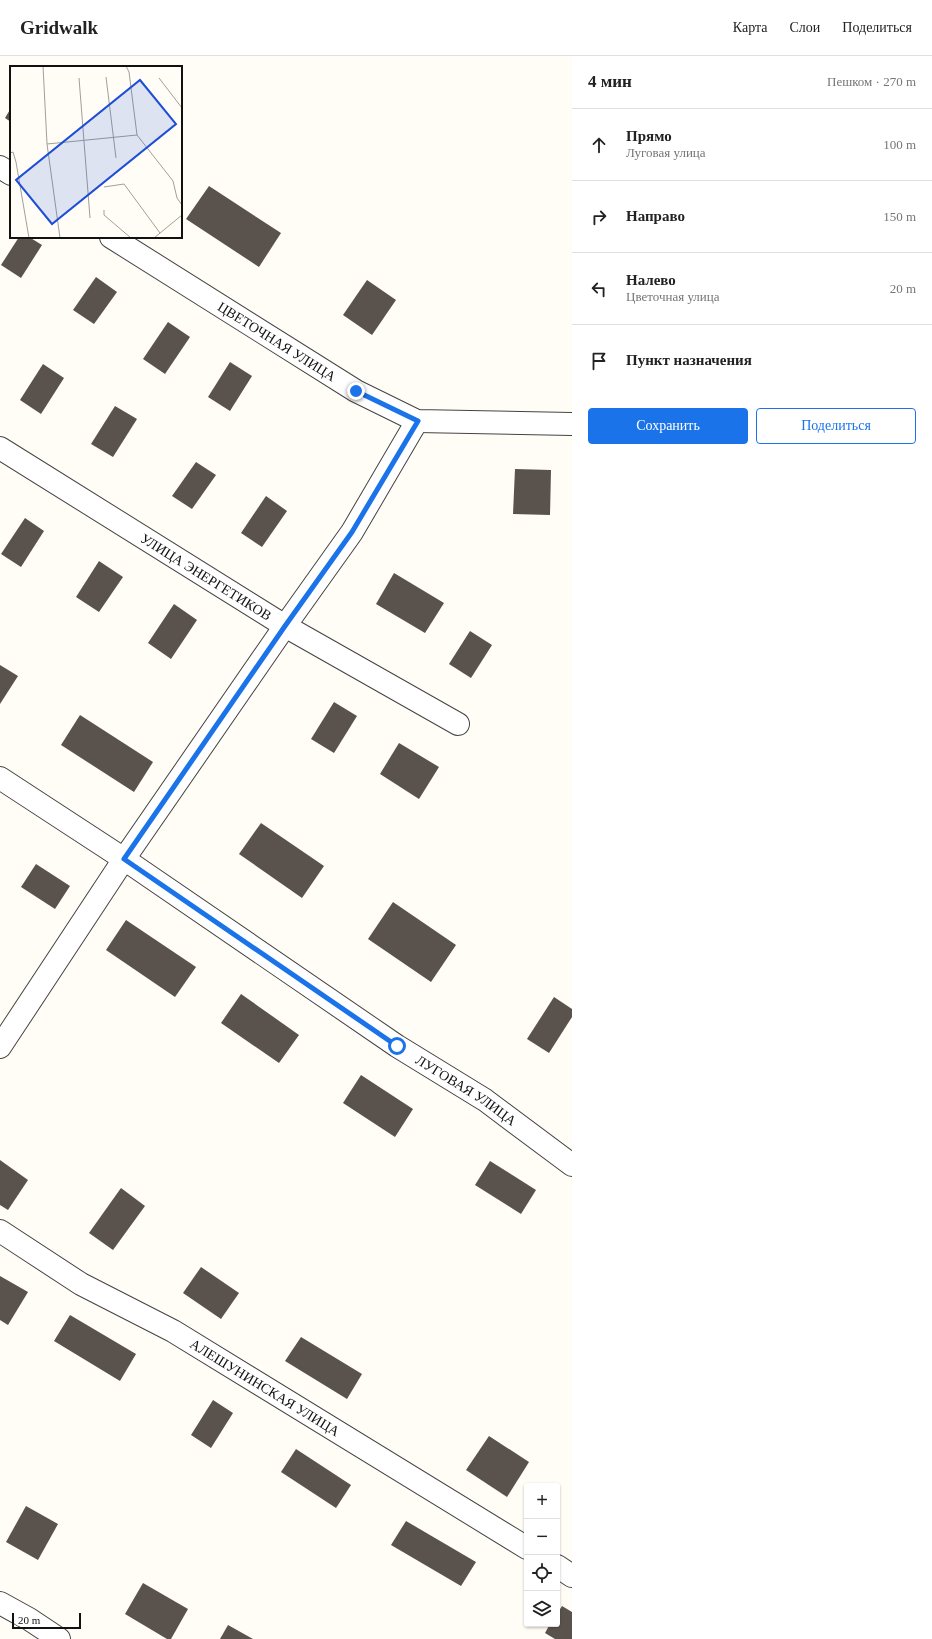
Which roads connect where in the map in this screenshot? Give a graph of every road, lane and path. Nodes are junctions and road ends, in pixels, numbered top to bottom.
1 (0, 167) edge
2 (10, 173) edge
3 (113, 238) edge
4 (418, 421) junction
5 (572, 424) edge
6 (0, 448) edge
7 (285, 626) junction
8 (458, 724) dead end
9 (0, 778) edge
10 (124, 859) junction
11 (0, 1047) edge
12 (572, 1165) edge
13 (0, 1231) edge
14 (524, 1546) edge
15 (560, 1568) edge
16 (572, 1576) edge
17 (0, 1603) edge
18 (59, 1639) edge

1 - 2 street
3 - 4 street, ЦВЕТОЧНАЯ УЛИЦА
4 - 5 street, ЦВЕТОЧНАЯ УЛИЦА
4 - 7 street
6 - 7 street, УЛИЦА ЭНЕРГЕТИКОВ
7 - 8 street, УЛИЦА ЭНЕРГЕТИКОВ
7 - 10 street
9 - 10 street, ЛУГОВАЯ УЛИЦА
10 - 11 street
10 - 12 street, ЛУГОВАЯ УЛИЦА
13 - 14 street, АЛЕШУНИНСКАЯ УЛИЦА
15 - 16 street
17 - 18 street

